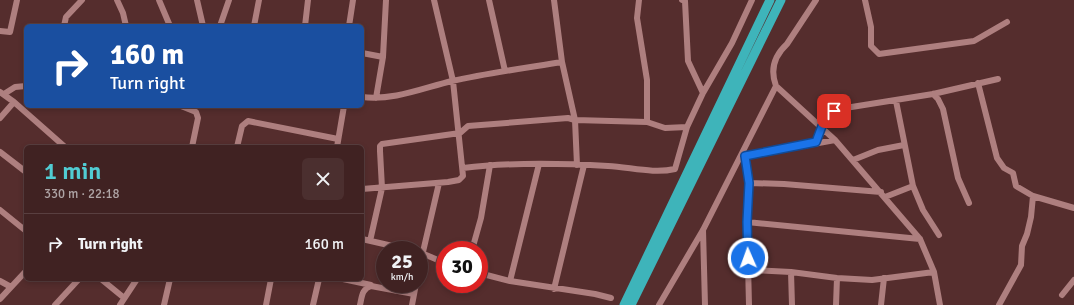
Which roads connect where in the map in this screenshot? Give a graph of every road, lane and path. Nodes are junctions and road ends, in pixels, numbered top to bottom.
1 (16, 0) edge
2 (82, 0) edge
3 (117, 0) edge
4 (159, 0) edge
5 (197, 0) edge
6 (229, 0) edge
7 (259, 0) edge
8 (308, 0) edge
9 (353, 0) edge
10 (386, 0) edge
11 (434, 0) edge
12 (489, 0) edge
13 (554, 0) edge
14 (639, 0) edge
15 (682, 0) edge
16 (752, 0) edge
17 (769, 0) edge
18 (781, 0) edge
19 (816, 0) edge
20 (866, 0) edge
21 (1007, 22) dead end
22 (64, 24) edge
23 (126, 24) edge
24 (169, 24) edge
25 (203, 24) edge
26 (221, 24) edge
27 (254, 24) edge
28 (305, 24) edge
29 (349, 24) edge
30 (0, 31) edge
31 (364, 53) edge
32 (383, 57) junction
33 (562, 62) junction
34 (506, 71) junction
35 (998, 79) dead end
36 (453, 81) junction
37 (978, 83) junction
38 (24, 86) edge
39 (776, 86) junction
40 (2, 93) edge
41 (702, 93) junction
42 (933, 94) junction
43 (364, 97) edge
44 (376, 98) junction
45 (896, 101) junction
46 (14, 102) junction
47 (186, 108) edge
48 (344, 108) edge
49 (0, 118) edge
50 (575, 120) junction
51 (647, 122) junction
52 (822, 126) junction
53 (687, 127) junction
54 (460, 133) junction
55 (338, 139) junction
56 (835, 140) junction
57 (816, 142) junction
58 (63, 145) edge
59 (192, 145) edge
60 (237, 145) edge
61 (337, 145) edge
62 (904, 145) junction
63 (0, 152) edge
64 (743, 156) junction
65 (853, 160) junction
66 (539, 164) junction
67 (490, 165) junction
68 (577, 165) junction
69 (584, 166) junction
70 (464, 168) junction
71 (24, 170) edge
72 (440, 183) junction
73 (749, 183) junction
74 (913, 186) junction
75 (382, 188) junction
76 (364, 189) edge
77 (883, 195) junction
78 (1033, 196) junction
79 (969, 204) dead end
80 (1074, 208) edge
81 (0, 210) edge
82 (747, 222) junction
83 (24, 230) edge
84 (703, 230) junction
85 (939, 235) dead end
86 (920, 239) junction
87 (364, 240) edge
88 (370, 241) junction
89 (423, 241) edge
90 (475, 241) edge
91 (376, 242) edge
92 (749, 270) junction
93 (791, 272) junction
94 (934, 272) junction
95 (24, 273) edge
96 (488, 275) edge
97 (837, 278) junction
98 (884, 278) junction
99 (1074, 280) edge
100 (0, 281) edge
101 (77, 281) edge
102 (103, 281) edge
103 (136, 281) edge
104 (170, 281) edge
105 (271, 281) edge
106 (319, 281) edge
107 (351, 281) edge
108 (510, 281) junction
109 (371, 286) junction
110 (11, 287) junction
111 (554, 289) junction
112 (414, 294) joint
113 (1062, 295) dead end
114 (124, 298) junction
115 (611, 298) dead end
116 (0, 299) edge
117 (940, 304) edge
118 (57, 305) edge
119 (120, 305) edge
120 (164, 305) edge
121 (266, 305) edge
122 (313, 305) edge
123 (360, 305) edge
124 (412, 305) edge
125 (624, 305) edge
126 (632, 305) edge
127 (659, 305) edge
128 (705, 305) edge
129 (749, 305) edge
130 (792, 305) edge
131 (836, 305) edge
132 (881, 305) edge
133 (946, 305) edge
134 (999, 305) edge

1 - 30 street
2 - 22 street
3 - 23 street
4 - 24 street
5 - 25 street
6 - 26 street
7 - 27 street
8 - 28 street
9 - 29 street
10 - 32 street
11 - 36 street
12 - 34 street
13 - 33 street
14 - 51 street
15 - 41 street
16 - 41 street
17 - 125 highway
18 - 126 highway
19 - 39 street
20 - 21 street
31 - 32 street
32 - 44 street
33 - 34 street
33 - 50 street
34 - 36 street
35 - 37 street
36 - 44 street
36 - 54 street
37 - 42 street
37 - 78 street
38 - 40 street
39 - 52 street
39 - 64 street
40 - 46 street
41 - 53 street
42 - 45 street
42 - 79 street
43 - 44 street
45 - 52 street
45 - 62 street
46 - 49 street
46 - 58 street
47 - 59 street
48 - 55 street
50 - 51 street
50 - 54 street
50 - 68 street
51 - 53 street
52 - 56 street
52 - 57 street
53 - 69 street
54 - 70 street
54 - 75 street
55 - 60 street
55 - 61 street
56 - 57 street
56 - 65 street
57 - 64 street
62 - 65 street
62 - 74 street
63 - 71 street
64 - 73 street
64 - 84 street
65 - 77 street
66 - 67 street
66 - 68 street
66 - 108 street
67 - 70 street
67 - 90 street
68 - 69 street
69 - 111 street
70 - 72 street
72 - 75 street
72 - 89 street
73 - 77 street
73 - 82 street
74 - 77 street
74 - 85 street
75 - 76 street
75 - 88 street
77 - 86 street
78 - 80 street
78 - 134 street
81 - 83 street
82 - 86 street
82 - 92 street
84 - 127 street
84 - 128 street
86 - 94 street
87 - 88 street
88 - 91 street
92 - 93 street
92 - 129 street
93 - 97 street
93 - 130 street
94 - 98 street
94 - 117 street
95 - 110 street
96 - 108 street
97 - 98 street
97 - 131 street
98 - 132 street
99 - 113 street
100 - 110 street
101 - 118 street
102 - 114 street
103 - 114 street
104 - 120 street
105 - 121 street
106 - 122 street
107 - 109 street
108 - 111 street
109 - 112 street
109 - 123 street
110 - 116 street
111 - 115 street
112 - 124 street
114 - 119 street
117 - 133 street

